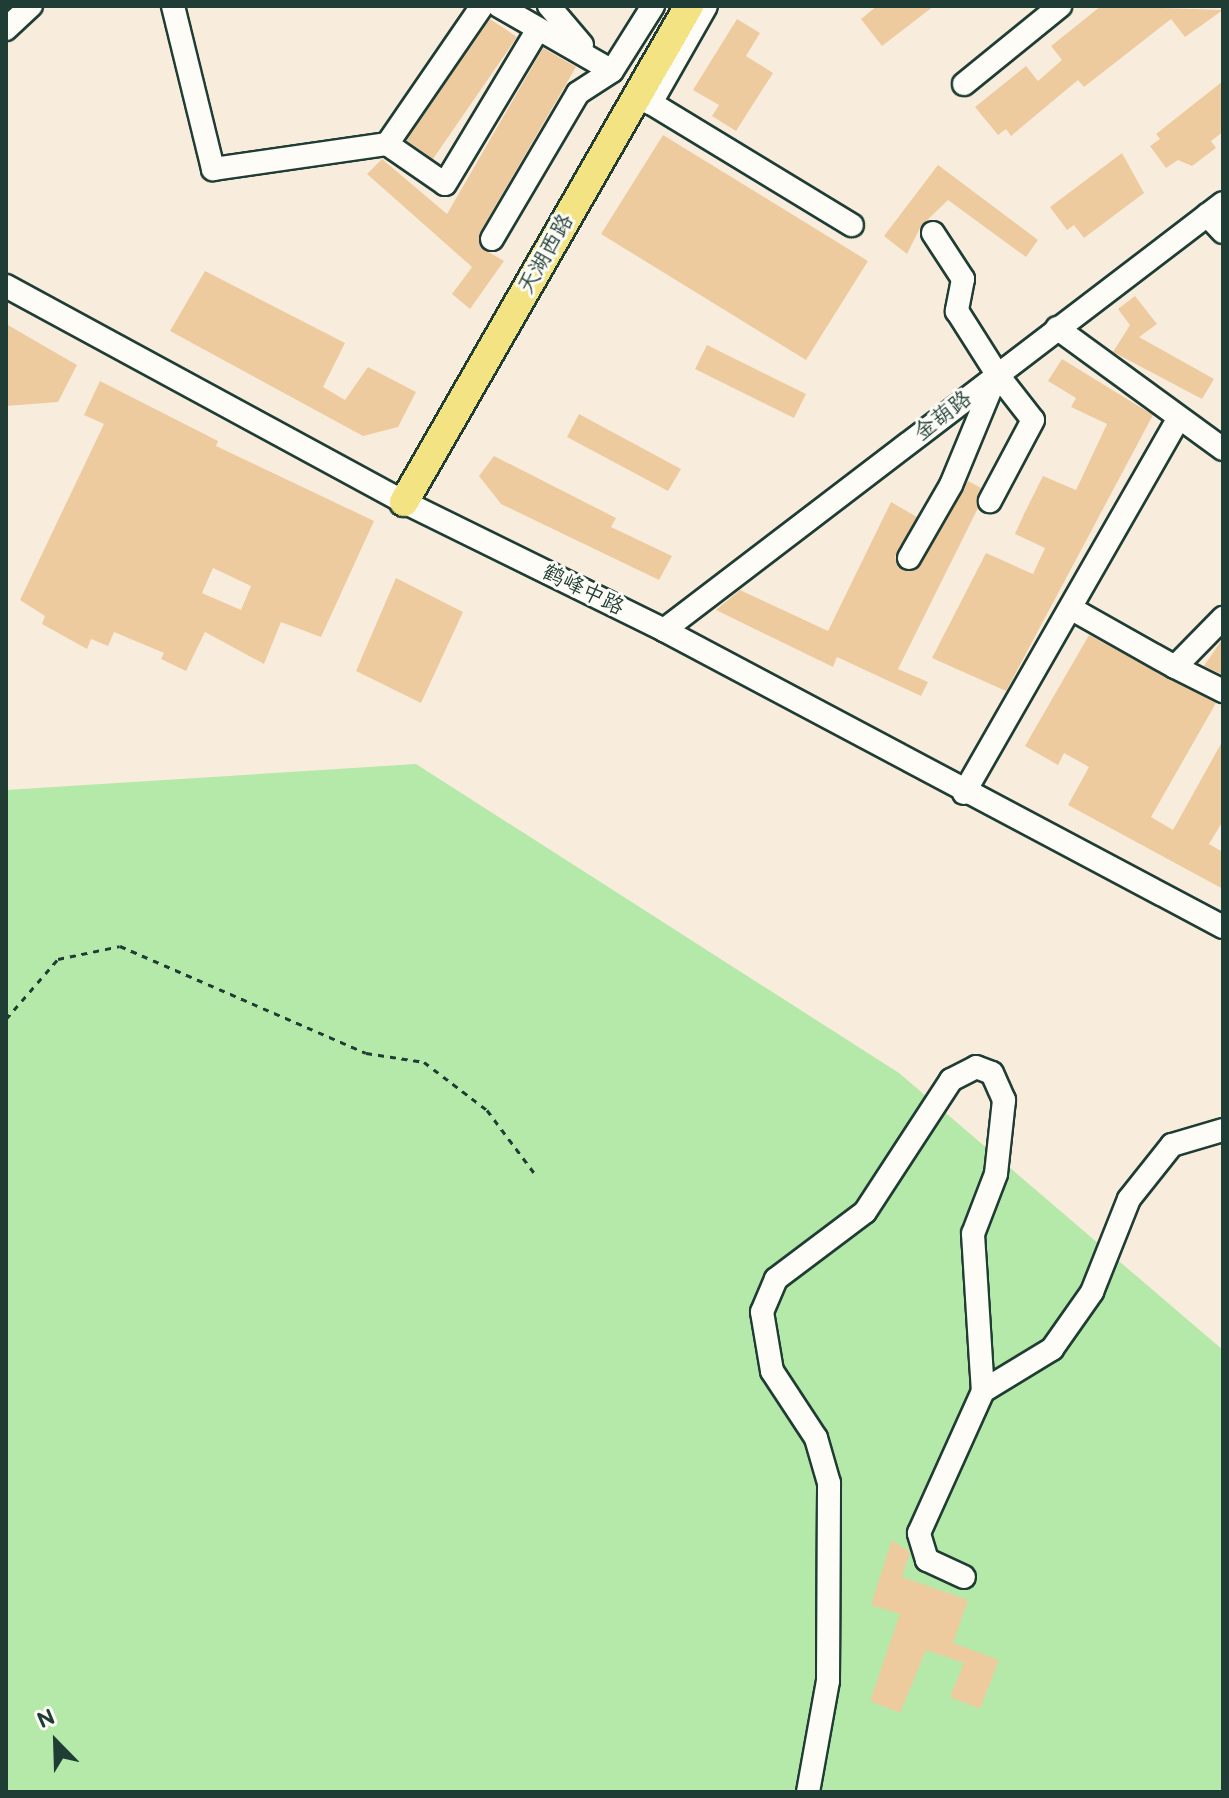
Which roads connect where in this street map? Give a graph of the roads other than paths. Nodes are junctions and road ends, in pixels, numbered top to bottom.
1 (31, 6) edge
2 (173, 6) edge
3 (482, 6) edge
4 (499, 6) edge
5 (549, 6) edge
6 (653, 6) edge
7 (689, 6) edge
8 (706, 6) edge
9 (1060, 6) edge
10 (6, 29) edge
11 (538, 29) junction
12 (605, 68) junction
13 (964, 84) dead end
14 (387, 144) junction
15 (1215, 209) edge
16 (852, 225) dead end
17 (1223, 232) edge
18 (933, 233) dead end
19 (492, 239) dead end
20 (6, 286) edge
21 (1057, 328) junction
22 (997, 374) junction
23 (1178, 420) junction
24 (1223, 449) edge
25 (990, 501) dead end
26 (404, 502) junction
27 (909, 558) dead end
28 (1072, 609) junction
29 (1223, 618) edge
30 (664, 630) junction
31 (1175, 667) junction
32 (1223, 691) edge
33 (964, 793) junction
34 (1223, 927) edge
35 (1223, 1130) edge
36 (983, 1391) junction
37 (964, 1577) dead end
38 (808, 1792) edge

1 - 10 street
2 - 14 street
3 - 14 street
4 - 11 street
5 - 12 street
6 - 12 street
7 - 26 main road, 天湖西路
8 - 16 street
9 - 13 street
11 - 12 street
11 - 14 street
12 - 19 street
15 - 17 street
15 - 21 street, 金葫路
18 - 22 street
20 - 26 street, 鹤峰中路
21 - 22 street, 金葫路
21 - 23 street
22 - 25 street
22 - 27 street
22 - 30 street, 金葫路
23 - 24 street
23 - 28 street
26 - 30 street, 鹤峰中路
28 - 31 street
28 - 33 street
29 - 31 street
30 - 33 street, 鹤峰中路
31 - 32 street
33 - 34 street, 鹤峰中路
35 - 36 street
36 - 37 street
36 - 38 street

